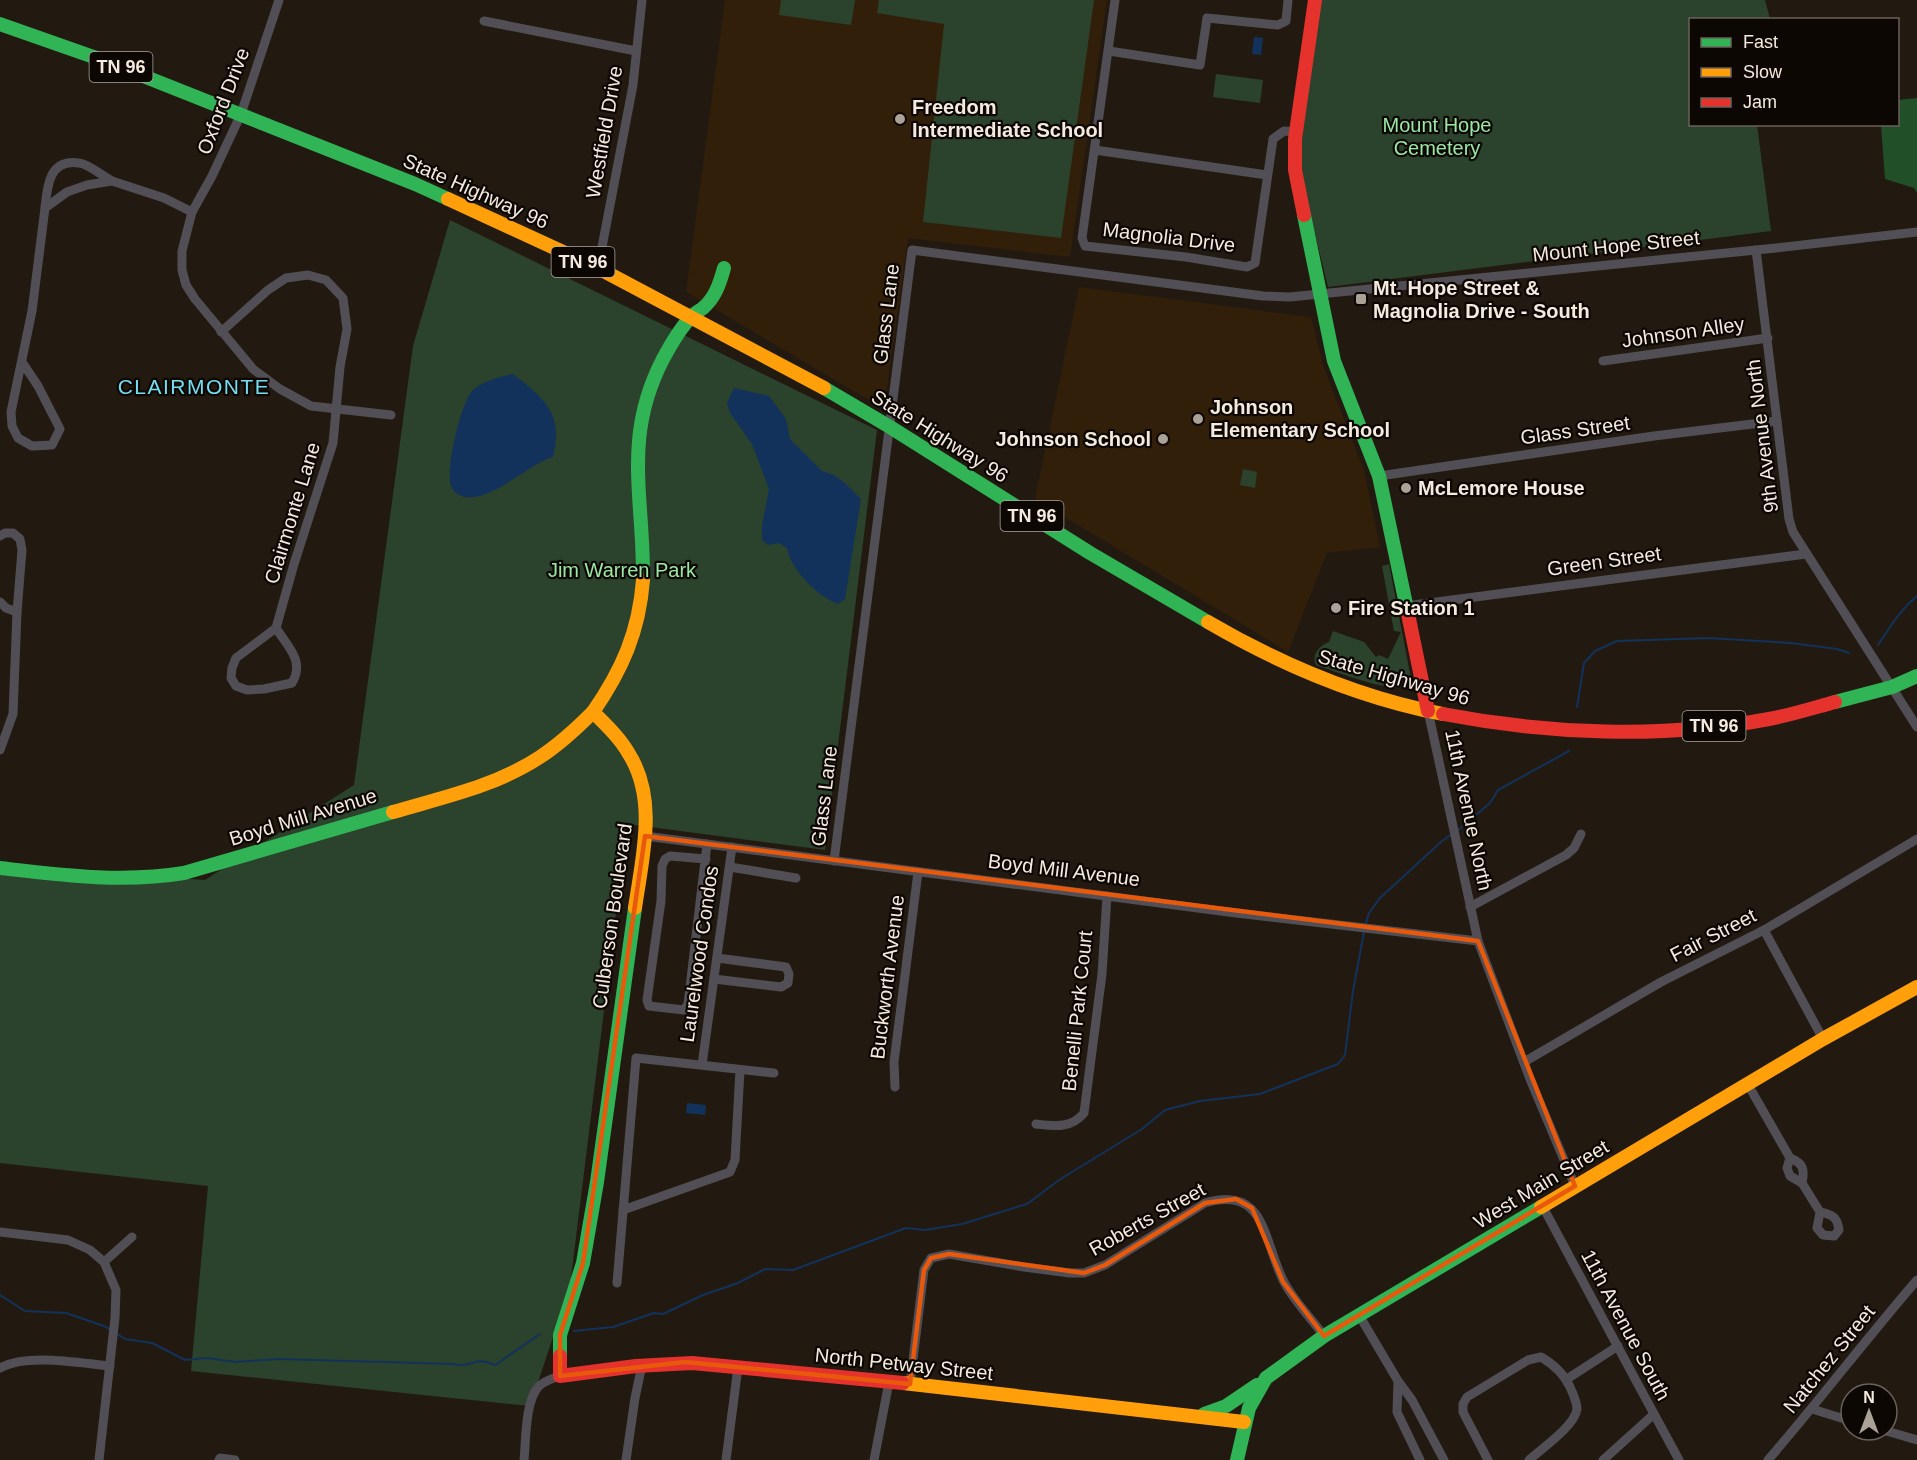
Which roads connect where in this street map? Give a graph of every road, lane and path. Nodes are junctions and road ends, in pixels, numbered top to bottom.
1 (279, 0) edge
2 (642, 0) edge
3 (1115, 0) edge
4 (1288, 0) edge
5 (1315, 0) edge
6 (484, 21) dead end
7 (0, 24) edge
8 (636, 51) junction
9 (1109, 51) junction
10 (241, 114) junction
11 (1296, 132) junction
12 (1095, 150) junction
13 (1267, 175) junction
14 (111, 181) junction
15 (45, 208) junction
16 (192, 212) junction
17 (1917, 232) edge
18 (1756, 250) junction
19 (598, 268) junction
20 (724, 268) dead end
21 (1319, 295) junction
22 (692, 316) junction
23 (221, 332) junction
24 (1768, 338) junction
25 (1603, 360) dead end
26 (22, 362) junction
27 (337, 408) junction
28 (391, 415) dead end
29 (1777, 421) junction
30 (890, 427) junction
31 (1379, 476) junction
32 (0, 536) edge
33 (1806, 554) junction
34 (0, 602) edge
35 (1406, 606) junction
36 (16, 612) junction
37 (276, 628) junction
38 (1917, 676) edge
39 (1892, 687) junction
40 (593, 711) junction
41 (1428, 711) junction
42 (1917, 727) edge
43 (0, 750) edge
44 (1581, 834) dead end
45 (645, 836) junction
46 (1917, 839) edge
47 (708, 844) junction
48 (732, 847) junction
49 (706, 859) junction
50 (834, 861) junction
51 (730, 867) junction
52 (0, 868) edge
53 (918, 872) junction
54 (796, 878) dead end
55 (1107, 896) junction
56 (1470, 907) junction
57 (1764, 930) junction
58 (1478, 941) junction
59 (717, 958) junction
60 (714, 979) junction
61 (1917, 987) edge
62 (1823, 1039) junction
63 (1524, 1062) junction
64 (702, 1065) junction
65 (740, 1070) junction
66 (774, 1073) dead end
67 (1748, 1083) junction
68 (895, 1087) dead end
69 (1036, 1124) dead end
70 (1575, 1186) junction
71 (1543, 1207) junction
72 (623, 1210) junction
73 (1820, 1212) dead end
74 (0, 1232) edge
75 (132, 1237) dead end
76 (104, 1262) junction
77 (1917, 1280) edge
78 (616, 1283) dead end
79 (1359, 1316) junction
80 (1324, 1336) junction
81 (1618, 1346) junction
82 (642, 1365) junction
83 (110, 1366) junction
84 (738, 1367) junction
85 (0, 1368) edge
86 (560, 1376) junction
87 (1266, 1378) junction
88 (1567, 1379) junction
89 (1398, 1381) junction
90 (889, 1382) junction
91 (910, 1384) junction
92 (1812, 1409) junction
93 (1653, 1415) junction
94 (1193, 1416) junction
95 (1839, 1417) edge
96 (1244, 1422) junction
97 (1899, 1435) edge
98 (1917, 1440) edge
99 (99, 1460) edge
100 (219, 1460) edge
101 (235, 1460) edge
102 (524, 1460) edge
103 (626, 1460) edge
104 (726, 1460) edge
105 (874, 1460) edge
106 (1237, 1460) edge
107 (1420, 1460) edge
108 (1444, 1460) edge
109 (1488, 1460) edge
110 (1529, 1460) edge
111 (1603, 1460) edge
112 (1679, 1460) edge
113 (1768, 1460) edge

1 - 10 street, Oxford Drive
2 - 8 street, Westfield Drive
3 - 9 street, Magnolia Drive
4 - 9 street
5 - 11 street
6 - 8 street
7 - 10 street, State Highway 96 / TN 96
8 - 19 street, Westfield Drive
9 - 12 street, Magnolia Drive
10 - 16 street, Oxford Drive
10 - 19 street, State Highway 96 / TN 96
11 - 13 street, Magnolia Drive
11 - 21 street
12 - 13 street
12 - 13 street, Magnolia Drive
14 - 15 street
14 - 15 street
14 - 16 street
15 - 26 street
16 - 23 street, Oxford Drive
17 - 18 street, Mount Hope Street
18 - 21 street, Mount Hope Street
18 - 24 street, 9th Avenue North
19 - 22 street, State Highway 96 / TN 96
20 - 22 street
21 - 30 street, Glass Lane
21 - 31 street, 11th Avenue North
22 - 30 street, State Highway 96 / TN 96
22 - 40 street
23 - 27 street, Oxford Drive
23 - 27 street, Clairmonte Lane
24 - 25 street, Johnson Alley
24 - 29 street, 9th Avenue North
26 - 26 street
27 - 28 street, Oxford Drive
27 - 37 street, Clairmonte Lane
29 - 31 street, Glass Street
29 - 33 street, 9th Avenue North
30 - 41 street, State Highway 96 / TN 96
30 - 50 street, Glass Lane
31 - 35 street, 11th Avenue North
32 - 36 street
33 - 35 street, Green Street
33 - 39 street, 9th Avenue North
34 - 36 street
35 - 41 street, 11th Avenue North
36 - 43 street
37 - 37 street
38 - 39 street, State Highway 96 / TN 96
39 - 41 street, State Highway 96 / TN 96
39 - 42 street, 9th Avenue North
40 - 45 street, Culberson Boulevard
40 - 52 street, Boyd Mill Avenue
41 - 56 street, 11th Avenue North
44 - 56 street
45 - 47 street, Boyd Mill Avenue
45 - 86 street, Culberson Boulevard
46 - 57 street, Fair Street
47 - 48 street, Boyd Mill Avenue
47 - 49 street
48 - 50 street, Boyd Mill Avenue
48 - 51 street, Laurelwood Condos
49 - 49 street
50 - 53 street, Boyd Mill Avenue
51 - 54 street
51 - 59 street, Laurelwood Condos
53 - 55 street, Boyd Mill Avenue
53 - 68 street, Buckworth Avenue
55 - 58 street, Boyd Mill Avenue
55 - 69 street, Benelli Park Court
56 - 58 street, 11th Avenue North
57 - 62 street
57 - 63 street, Fair Street
58 - 63 street, 11th Avenue North
59 - 60 street, Laurelwood Condos
59 - 60 street
60 - 64 street, Laurelwood Condos
61 - 62 street, West Main Street
62 - 67 street, West Main Street
63 - 70 street, 11th Avenue North
64 - 65 street, Laurelwood Condos
64 - 72 street, Laurelwood Condos
65 - 66 street, Laurelwood Condos
65 - 72 street
67 - 70 street, West Main Street
67 - 73 street
70 - 71 street, West Main Street
71 - 79 street, West Main Street
71 - 81 street, 11th Avenue South
72 - 78 street, Laurelwood Condos
74 - 76 street
75 - 76 street
76 - 83 street
77 - 92 street, Natchez Street
79 - 80 street, West Main Street
79 - 89 street
80 - 87 street, West Main Street
80 - 91 street, Roberts Street
81 - 88 street
81 - 93 street, 11th Avenue South
82 - 84 street, North Petway Street
82 - 86 street, North Petway Street
82 - 103 street
83 - 85 street
83 - 99 street
84 - 90 street, North Petway Street
84 - 104 street
86 - 102 street
87 - 94 street
87 - 96 street, West Main Street
88 - 109 street
88 - 110 street
89 - 107 street
89 - 108 street
90 - 91 street, North Petway Street
90 - 105 street
91 - 94 street, North Petway Street
92 - 95 street
92 - 113 street, Natchez Street
93 - 111 street
93 - 112 street, 11th Avenue South
94 - 96 street, North Petway Street
96 - 106 street, West Main Street
97 - 98 street
100 - 101 street

